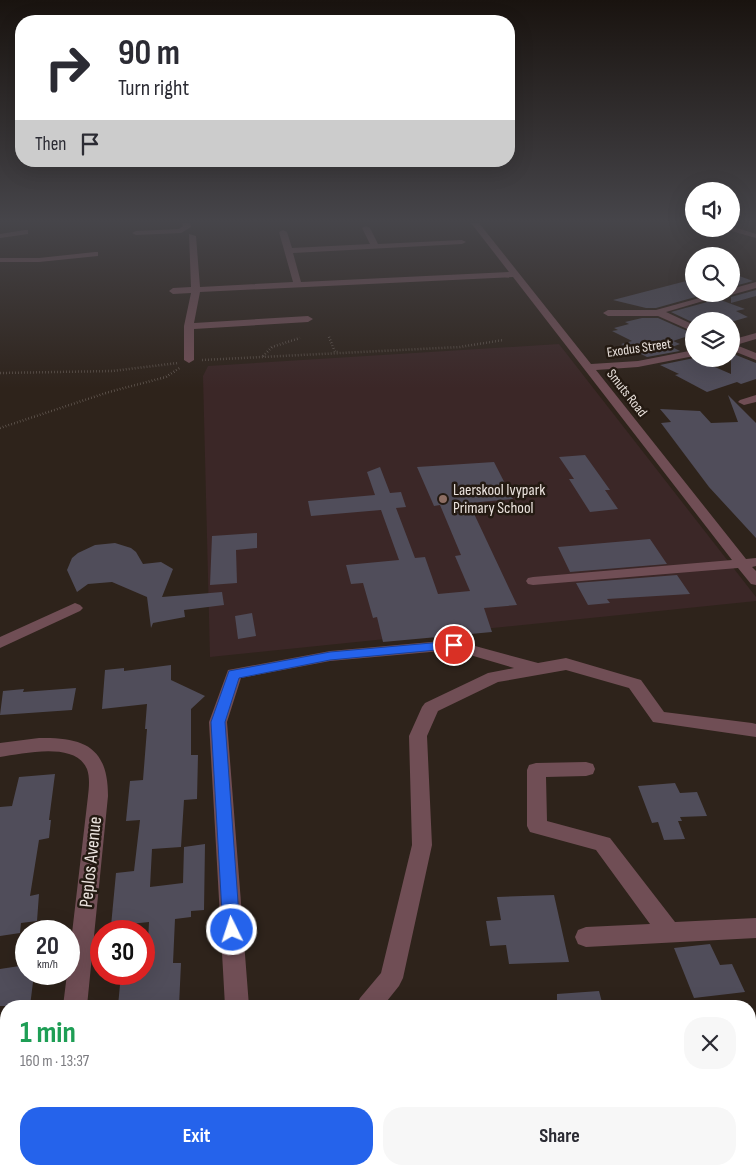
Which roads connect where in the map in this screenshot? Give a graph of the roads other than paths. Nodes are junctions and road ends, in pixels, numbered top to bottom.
1 (195, 278) edge
2 (296, 278) edge
3 (439, 278) edge
4 (518, 278) edge
5 (298, 285) junction
6 (756, 285) edge
7 (740, 289) edge
8 (196, 290) junction
9 (173, 292) dead end
10 (693, 302) edge
11 (608, 313) dead end
12 (660, 313) junction
13 (308, 319) dead end
14 (685, 325) edge
15 (189, 326) junction
16 (756, 336) edge
17 (740, 341) edge
18 (740, 349) edge
19 (685, 355) edge
20 (756, 357) edge
21 (189, 360) road end
22 (588, 368) junction
23 (756, 398) edge
24 (744, 402) dead end
25 (749, 563) edge
26 (533, 581) dead end
27 (756, 581) edge
28 (75, 608) dead end
29 (0, 643) edge
30 (538, 669) junction
31 (756, 731) edge
32 (0, 750) edge
33 (586, 769) dead end
34 (756, 928) edge
35 (670, 933) junction
36 (586, 937) dead end
37 (76, 1000) edge
38 (237, 1000) edge
39 (373, 1000) edge

1 - 8 street
2 - 5 street
3 - 5 street
4 - 22 street, Smuts Road
5 - 8 street
6 - 7 street
8 - 9 street
8 - 15 street
10 - 12 street
11 - 12 street
12 - 14 street
13 - 15 street
15 - 21 street
16 - 17 street
18 - 20 street
19 - 22 street, Exodus Street
22 - 25 street, Smuts Road
23 - 24 street
25 - 26 street
25 - 27 street, Smuts Road
28 - 29 street
30 - 31 street
30 - 38 street
30 - 39 street
32 - 37 street, Peplos Avenue
33 - 35 street
34 - 35 street
35 - 36 street

